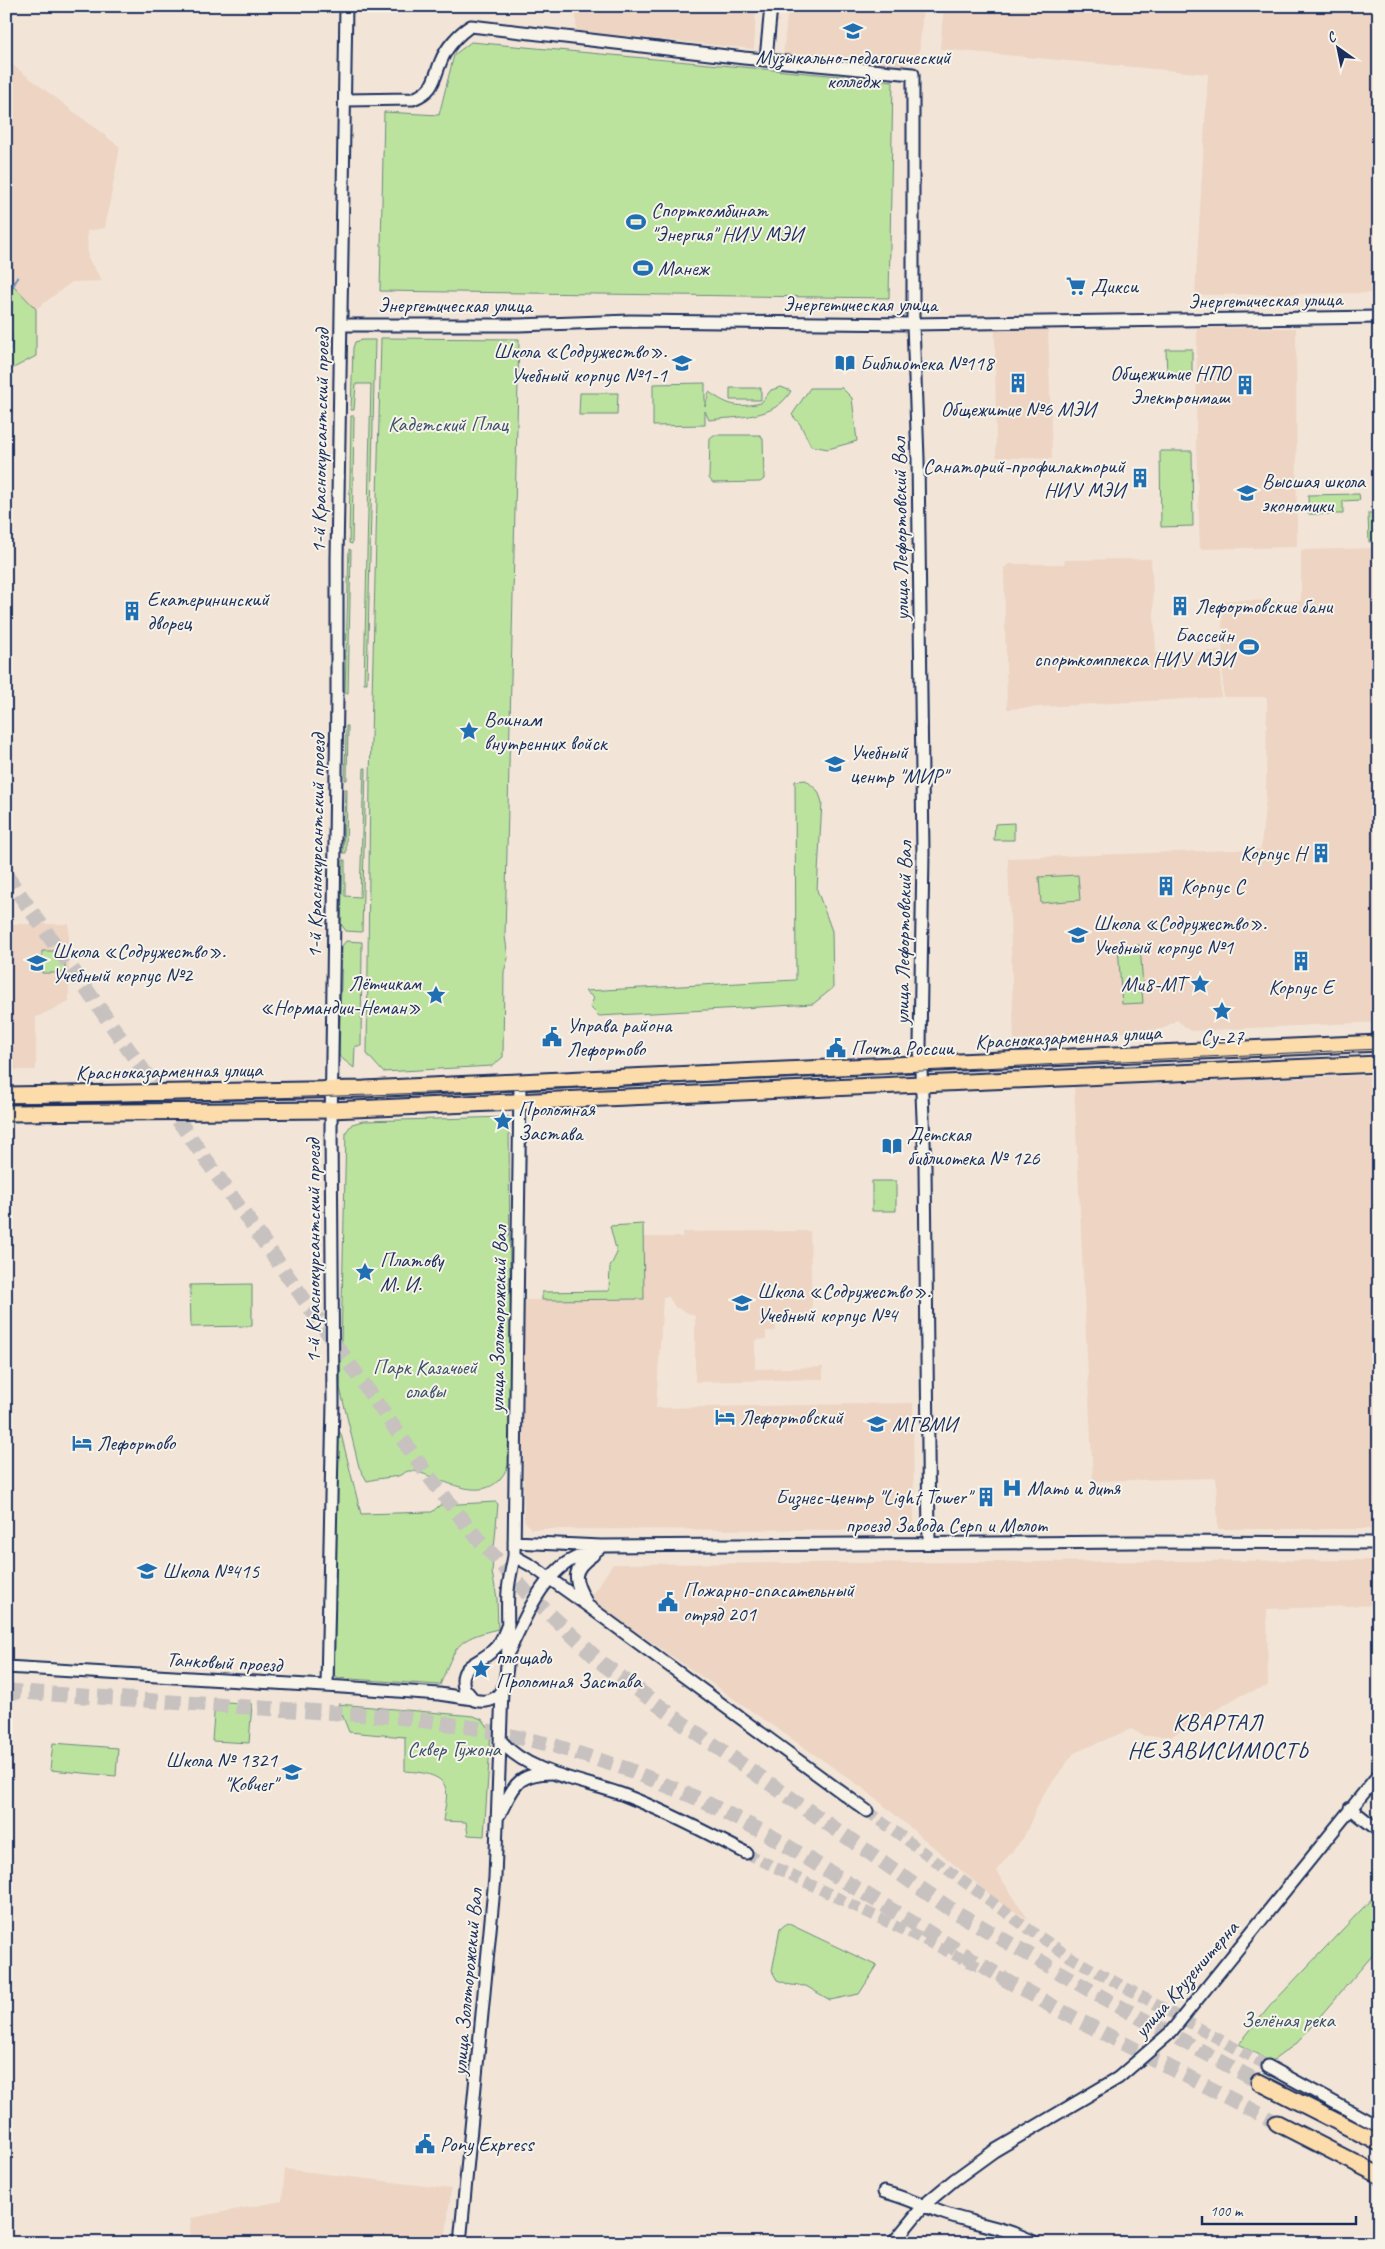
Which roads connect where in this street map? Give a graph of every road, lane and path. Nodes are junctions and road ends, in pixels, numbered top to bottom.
1 (346, 6) edge
2 (771, 6) edge
3 (766, 59) junction
4 (346, 100) junction
5 (1379, 317) edge
6 (913, 324) junction
7 (341, 325) junction
8 (1379, 1043) edge
9 (1379, 1064) edge
10 (921, 1066) junction
11 (520, 1083) junction
12 (921, 1083) junction
13 (332, 1089) junction
14 (6, 1095) edge
15 (520, 1101) junction
16 (331, 1110) junction
17 (6, 1113) edge
18 (514, 1542) junction
19 (929, 1543) junction
20 (1379, 1543) edge
21 (605, 1546) junction
22 (514, 1556) junction
23 (550, 1579) junction
24 (588, 1606) junction
25 (508, 1624) junction
26 (507, 1654) junction
27 (482, 1660) junction
28 (6, 1666) edge
29 (463, 1677) junction
30 (503, 1684) junction
31 (327, 1686) junction
32 (440, 1694) junction
33 (477, 1701) junction
34 (503, 1724) junction
35 (502, 1742) junction
36 (556, 1773) junction
37 (1379, 1774) edge
38 (1350, 1808) junction
39 (867, 1811) tunnel mouth
40 (497, 1818) junction
41 (1379, 1831) edge
42 (746, 1854) tunnel mouth
43 (1268, 2066) tunnel mouth
44 (1259, 2082) tunnel mouth
45 (1277, 2123) tunnel mouth
46 (1379, 2127) edge
47 (1379, 2143) edge
48 (1379, 2175) edge
49 (884, 2192) dead end
50 (924, 2205) junction
51 (460, 2243) edge
52 (893, 2243) edge
53 (1036, 2243) edge

1 - 4 street, 1-й Краснокурсантский проезд
2 - 3 street
3 - 4 street
3 - 6 street, улица Лефортовский Вал
4 - 7 street, 1-й Краснокурсантский проезд
5 - 6 street, Энергетическая улица
6 - 7 street, Энергетическая улица
6 - 10 street, улица Лефортовский Вал
7 - 13 street, 1-й Краснокурсантский проезд
8 - 10 main road, Красноказарменная улица
9 - 12 main road, Красноказарменная улица
10 - 11 main road, Красноказарменная улица
10 - 12 street, улица Лефортовский Вал
11 - 13 main road, Красноказарменная улица
11 - 15 street, улица Золоторожский Вал
12 - 15 main road, Красноказарменная улица
12 - 19 street, улица Лефортовский Вал
13 - 14 main road, Красноказарменная улица
13 - 16 street, 1-й Краснокурсантский проезд
15 - 16 main road, Красноказарменная улица
15 - 18 street, улица Золоторожский Вал
16 - 17 main road, Красноказарменная улица
16 - 31 street, 1-й Краснокурсантский проезд
18 - 21 street, проезд Завода Серп и Молот
18 - 22 street, улица Золоторожский Вал
19 - 20 street, проезд Завода Серп и Молот
19 - 21 street, проезд Завода Серп и Молот
21 - 23 street
21 - 24 street
22 - 23 street
22 - 25 street
23 - 24 street
23 - 26 street
24 - 39 street
25 - 26 street
25 - 27 street
26 - 30 street
27 - 29 street
27 - 30 street
28 - 31 street, Танковый проезд
29 - 32 street
29 - 33 street
30 - 33 street
30 - 34 street, улица Золоторожский Вал
31 - 32 street, Танковый проезд
32 - 33 street, Танковый проезд
33 - 34 street
34 - 35 street, улица Золоторожский Вал
35 - 36 street
35 - 40 street, улица Золоторожский Вал
36 - 40 street
36 - 42 street
37 - 38 street, улица Крузенштерна
38 - 41 street
38 - 50 street, улица Крузенштерна
40 - 51 street, улица Золоторожский Вал
43 - 46 street
44 - 47 main road
45 - 48 main road
49 - 50 street
50 - 52 street, улица Крузенштерна
50 - 53 street

